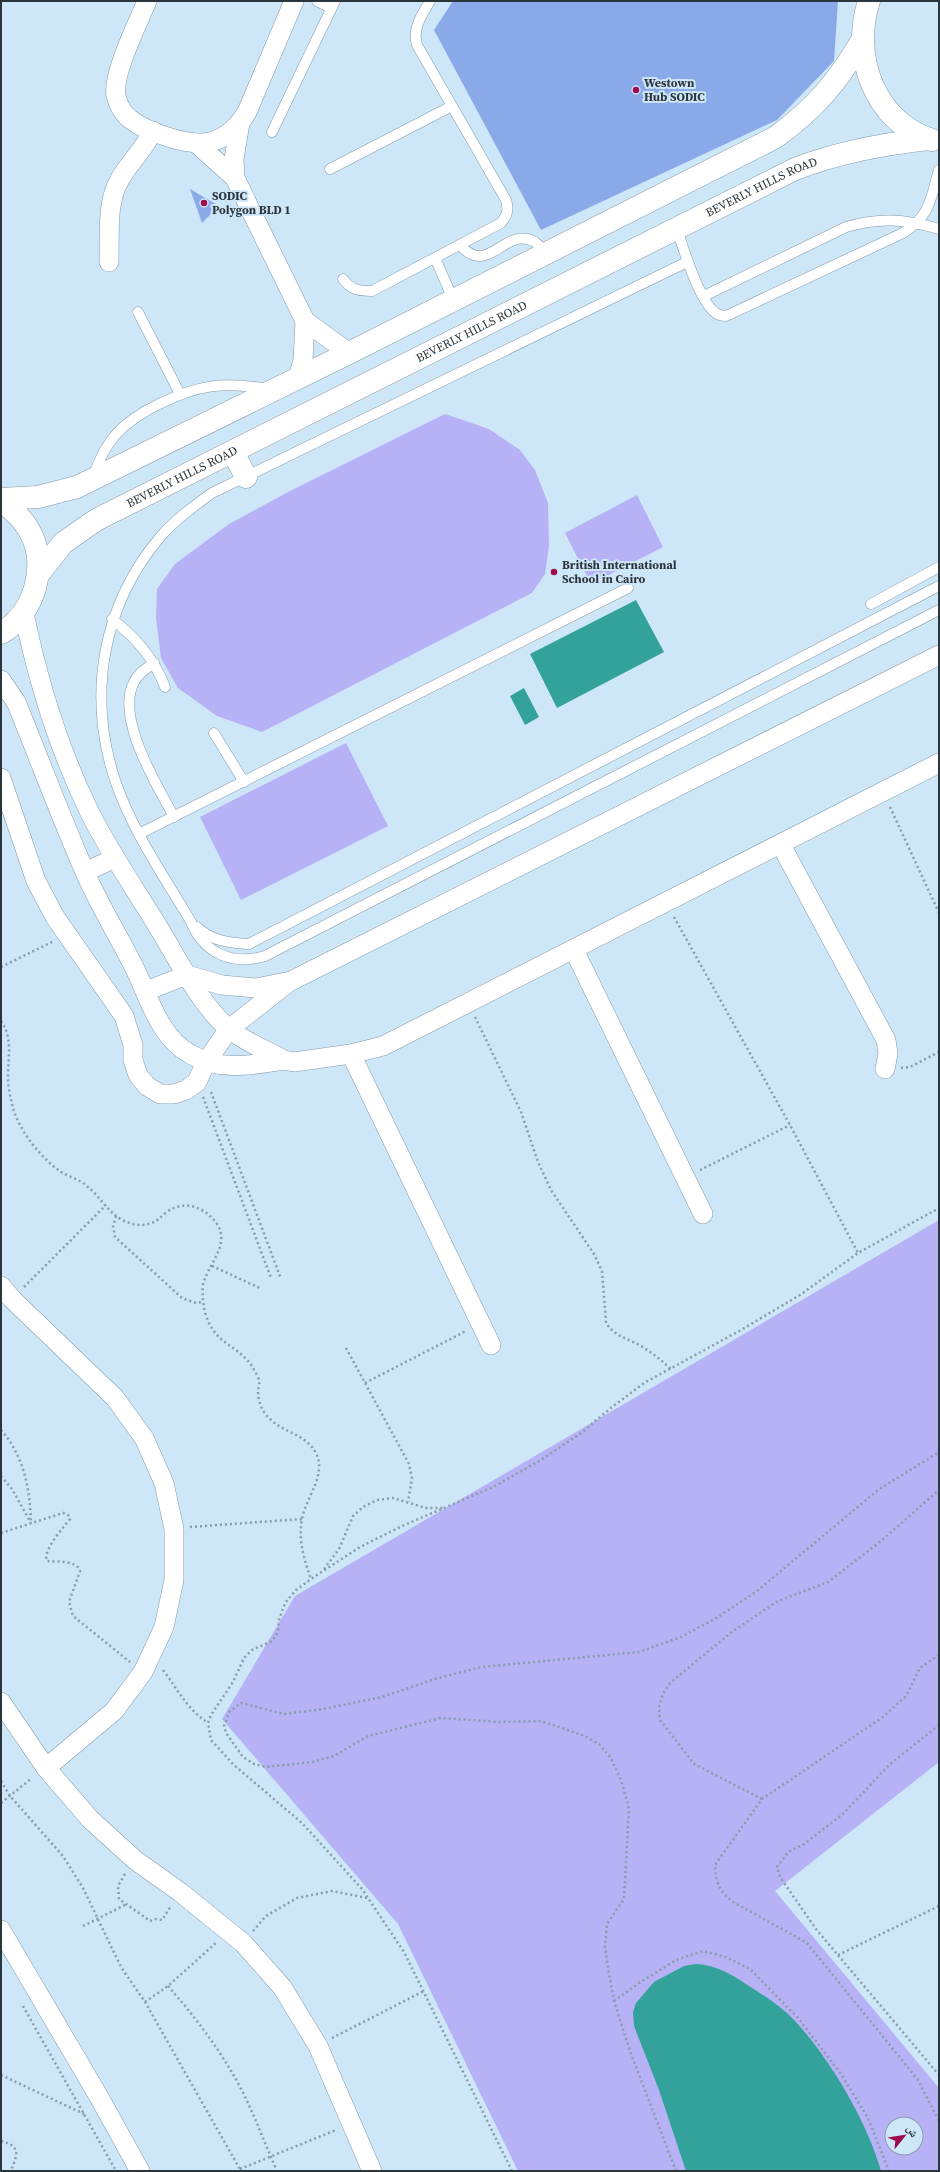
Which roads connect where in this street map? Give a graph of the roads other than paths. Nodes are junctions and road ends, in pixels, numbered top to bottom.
1 (146, 1) edge
2 (294, 1) edge
3 (317, 1) edge
4 (430, 1) edge
5 (869, 1) edge
6 (333, 4) edge
7 (861, 42) junction
8 (452, 106) junction
9 (240, 123) junction
10 (153, 131) junction
11 (272, 132) dead end
12 (934, 140) edge
13 (196, 143) junction
14 (330, 169) dead end
15 (939, 170) edge
16 (235, 178) junction
17 (918, 223) junction
18 (678, 229) junction
19 (939, 229) edge
20 (460, 245) junction
21 (546, 253) junction
22 (435, 258) junction
23 (109, 262) dead end
24 (687, 262) junction
25 (343, 279) dead end
26 (704, 296) junction
27 (453, 299) junction
28 (138, 312) dead end
29 (305, 321) junction
30 (349, 353) junction
31 (298, 378) junction
32 (273, 390) junction
33 (180, 394) junction
34 (233, 452) junction
35 (246, 477) junction
36 (92, 479) junction
37 (1, 500) edge
38 (939, 566) edge
39 (38, 575) junction
40 (939, 586) edge
41 (628, 588) dead end
42 (871, 604) dead end
43 (939, 610) edge
44 (24, 613) junction
45 (112, 619) junction
46 (1, 633) edge
47 (939, 655) edge
48 (154, 663) junction
49 (1, 680) edge
50 (165, 687) dead end
51 (214, 733) dead end
52 (939, 763) edge
53 (1, 778) edge
54 (244, 782) junction
55 (174, 817) junction
56 (139, 834) junction
57 (780, 844) junction
58 (114, 858) junction
59 (85, 872) junction
60 (191, 922) junction
61 (225, 942) junction
62 (249, 944) junction
63 (574, 950) junction
64 (224, 958) junction
65 (253, 960) junction
66 (187, 975) junction
67 (289, 982) junction
68 (146, 991) junction
69 (229, 1029) junction
70 (351, 1054) junction
71 (284, 1060) junction
72 (886, 1065) road end
73 (202, 1071) junction
74 (703, 1214) dead end
75 (6, 1293) edge
76 (491, 1345) dead end
77 (1, 1702) edge
78 (46, 1768) junction
79 (1, 1930) edge
80 (140, 2171) edge
81 (372, 2171) edge

1 - 10 street
2 - 9 street
3 - 6 lane
4 - 8 lane
5 - 7 street
6 - 11 lane
7 - 12 street
7 - 21 street
8 - 14 lane
8 - 20 lane
9 - 13 street
9 - 16 street
10 - 13 street
10 - 23 street
12 - 18 street, BEVERLY HILLS ROAD
13 - 16 street
15 - 17 lane
16 - 29 street
17 - 19 lane
17 - 26 lane
17 - 26 lane
18 - 24 lane
18 - 34 street, BEVERLY HILLS ROAD
20 - 21 lane
20 - 22 lane
21 - 27 street
22 - 25 lane
22 - 27 lane
24 - 26 lane
24 - 35 lane
27 - 30 street
28 - 33 lane
29 - 30 street
29 - 31 street
30 - 31 street
31 - 32 street
32 - 33 lane
32 - 36 street
33 - 36 lane
34 - 35 street
34 - 39 street, BEVERLY HILLS ROAD
35 - 45 lane
36 - 37 street
37 - 39 street
38 - 42 lane
39 - 44 street
40 - 62 lane
41 - 54 lane
43 - 65 lane
44 - 46 street
44 - 58 street
45 - 48 lane
45 - 56 lane
47 - 67 street
48 - 50 lane
48 - 55 lane
49 - 59 street
51 - 54 lane
52 - 57 street
53 - 73 street
54 - 55 lane
55 - 56 lane
56 - 60 lane
57 - 63 street
57 - 72 street
58 - 59 street
58 - 66 street
59 - 68 street
60 - 61 lane
60 - 64 lane
61 - 62 lane
61 - 64 lane
62 - 65 lane
63 - 70 street
63 - 74 street
64 - 65 lane
66 - 67 street
66 - 68 street
66 - 69 street
67 - 69 street
68 - 73 street
69 - 71 street
69 - 73 street
70 - 71 street
70 - 76 street
71 - 73 street
75 - 78 street
77 - 78 street
78 - 81 street
79 - 80 street

